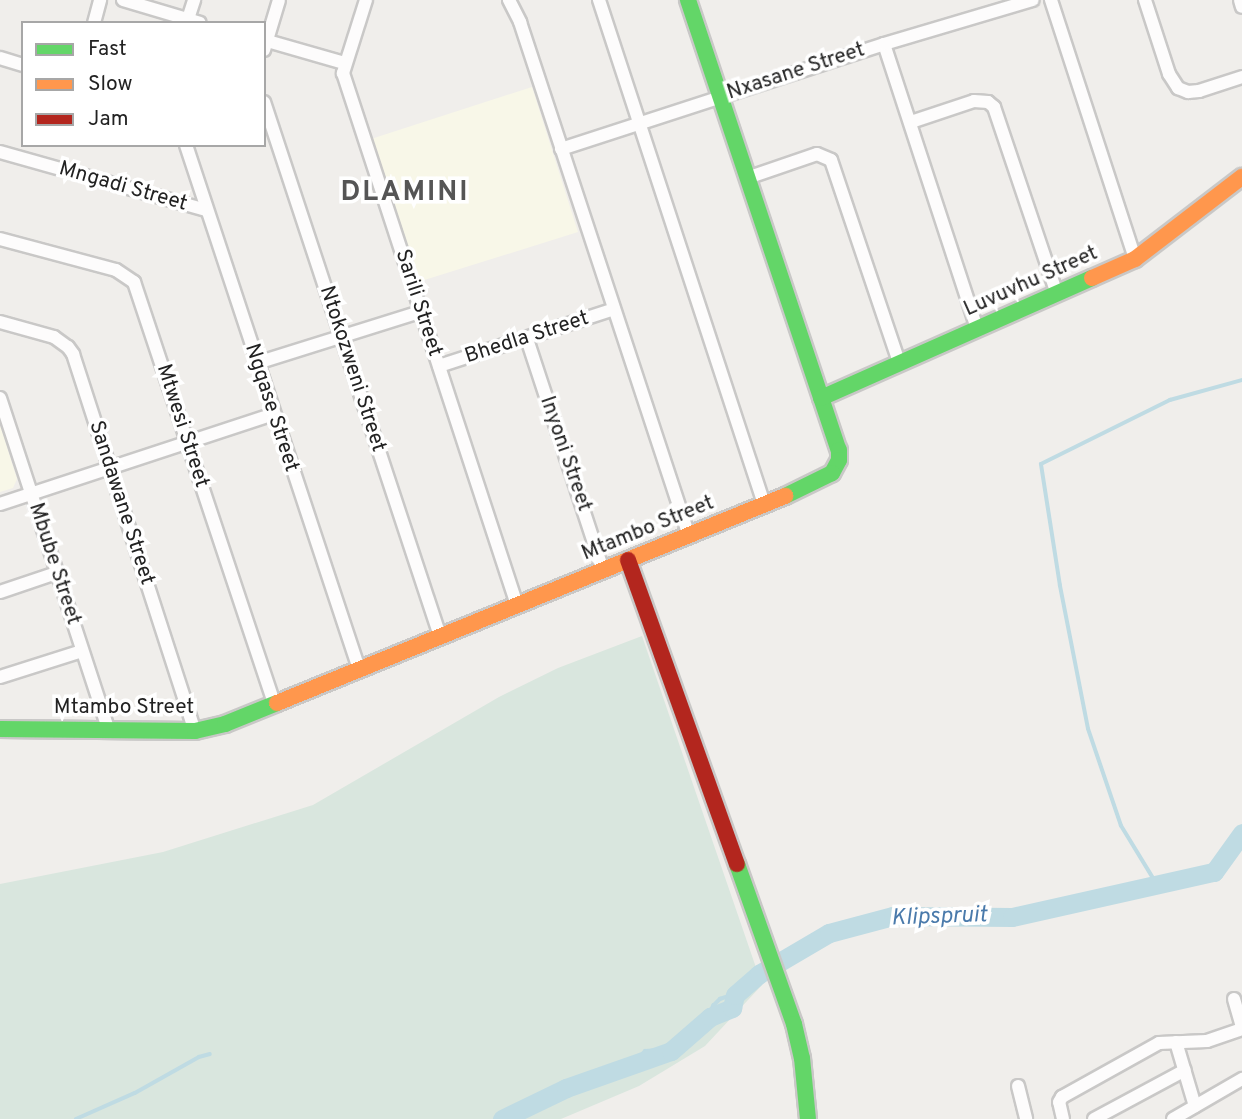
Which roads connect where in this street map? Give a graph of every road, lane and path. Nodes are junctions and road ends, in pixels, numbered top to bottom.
1 (100, 0) edge
2 (123, 0) edge
3 (194, 0) edge
4 (279, 0) edge
5 (366, 0) edge
6 (509, 0) edge
7 (599, 0) edge
8 (688, 0) edge
9 (1033, 0) edge
10 (1052, 0) edge
11 (1145, 0) edge
12 (1240, 0) edge
13 (1242, 6) edge
14 (95, 21) edge
15 (194, 21) edge
16 (266, 41) edge
17 (266, 44) edge
18 (884, 44) junction
19 (0, 58) edge
20 (344, 63) junction
21 (21, 64) edge
22 (1242, 76) edge
23 (720, 97) junction
24 (266, 108) edge
25 (911, 122) junction
26 (639, 123) junction
27 (187, 147) edge
28 (561, 149) junction
29 (0, 152) edge
30 (1242, 177) edge
31 (747, 178) junction
32 (206, 210) junction
33 (0, 239) edge
34 (1135, 259) junction
35 (1057, 294) junction
36 (614, 309) junction
37 (420, 312) junction
38 (0, 323) edge
39 (977, 328) junction
40 (342, 337) junction
41 (527, 339) junction
42 (899, 362) junction
43 (257, 363) junction
44 (439, 366) junction
45 (0, 398) edge
46 (821, 398) junction
47 (274, 414) junction
48 (187, 443) junction
49 (110, 469) junction
50 (30, 494) junction
51 (0, 504) edge
52 (764, 504) junction
53 (688, 536) junction
54 (628, 560) junction
55 (603, 570) junction
56 (56, 573) junction
57 (0, 592) edge
58 (517, 605) junction
59 (440, 636) junction
60 (82, 651) junction
61 (359, 669) junction
62 (0, 677) edge
63 (274, 704) junction
64 (0, 729) edge
65 (109, 731) junction
66 (195, 731) junction
67 (1234, 999) dead end
68 (1242, 1028) edge
69 (1176, 1042) junction
70 (1185, 1070) junction
71 (1242, 1079) edge
72 (1018, 1086) dead end
73 (1195, 1106) junction
74 (808, 1119) edge
75 (1026, 1119) edge
76 (1063, 1119) edge
77 (1094, 1119) edge
78 (1172, 1119) edge

1 - 14 street
2 - 15 street
3 - 15 street
4 - 16 street
5 - 20 street, Sarili Street
6 - 28 street
7 - 26 street
8 - 23 street, Mtambo Street
9 - 18 street, Nxasane Street
10 - 34 street
11 - 22 street
12 - 13 street
17 - 20 street
18 - 23 street, Nxasane Street
18 - 25 street
19 - 21 street
20 - 37 street, Sarili Street
23 - 26 street, Nxasane Street
23 - 31 street, Mtambo Street
24 - 40 street, Ntokozweni Street
25 - 35 street
25 - 39 street
26 - 28 street, Nxasane Street
26 - 52 street
27 - 32 street, Ngqase Street
28 - 36 street
29 - 32 street, Mngadi Street
30 - 34 street, Luvuvhu Street
31 - 42 street
31 - 46 street, Mtambo Street
32 - 43 street, Ngqase Street
33 - 48 street, Mtwesi Street
34 - 35 street, Luvuvhu Street
35 - 39 street, Luvuvhu Street
36 - 41 street, Bhedla Street
36 - 53 street
37 - 40 street
37 - 44 street, Sarili Street
38 - 49 street, Sandawane Street
39 - 42 street, Luvuvhu Street
40 - 43 street
40 - 59 street, Ntokozweni Street
41 - 44 street, Bhedla Street
41 - 55 street, Inyoni Street
42 - 46 street, Luvuvhu Street
43 - 47 street, Ngqase Street
44 - 58 street, Sarili Street
45 - 50 street, Mbube Street
46 - 52 street, Mtambo Street
47 - 48 street
47 - 61 street, Ngqase Street
48 - 49 street
48 - 63 street, Mtwesi Street
49 - 50 street
49 - 66 street, Sandawane Street
50 - 51 street
50 - 56 street, Mbube Street
52 - 53 street, Mtambo Street
53 - 54 street, Mtambo Street
54 - 55 street, Mtambo Street
54 - 74 street
55 - 58 street, Mtambo Street
56 - 57 street
56 - 60 street, Mbube Street
58 - 59 street, Mtambo Street
59 - 61 street, Mtambo Street
60 - 62 street
60 - 65 street, Mbube Street
61 - 63 street, Mtambo Street
63 - 66 street, Mtambo Street
64 - 65 street, Mtambo Street
65 - 66 street, Mtambo Street
67 - 68 street
68 - 69 street
69 - 70 street
69 - 76 street
70 - 73 street
70 - 77 street
71 - 73 street
72 - 75 street
73 - 78 street

